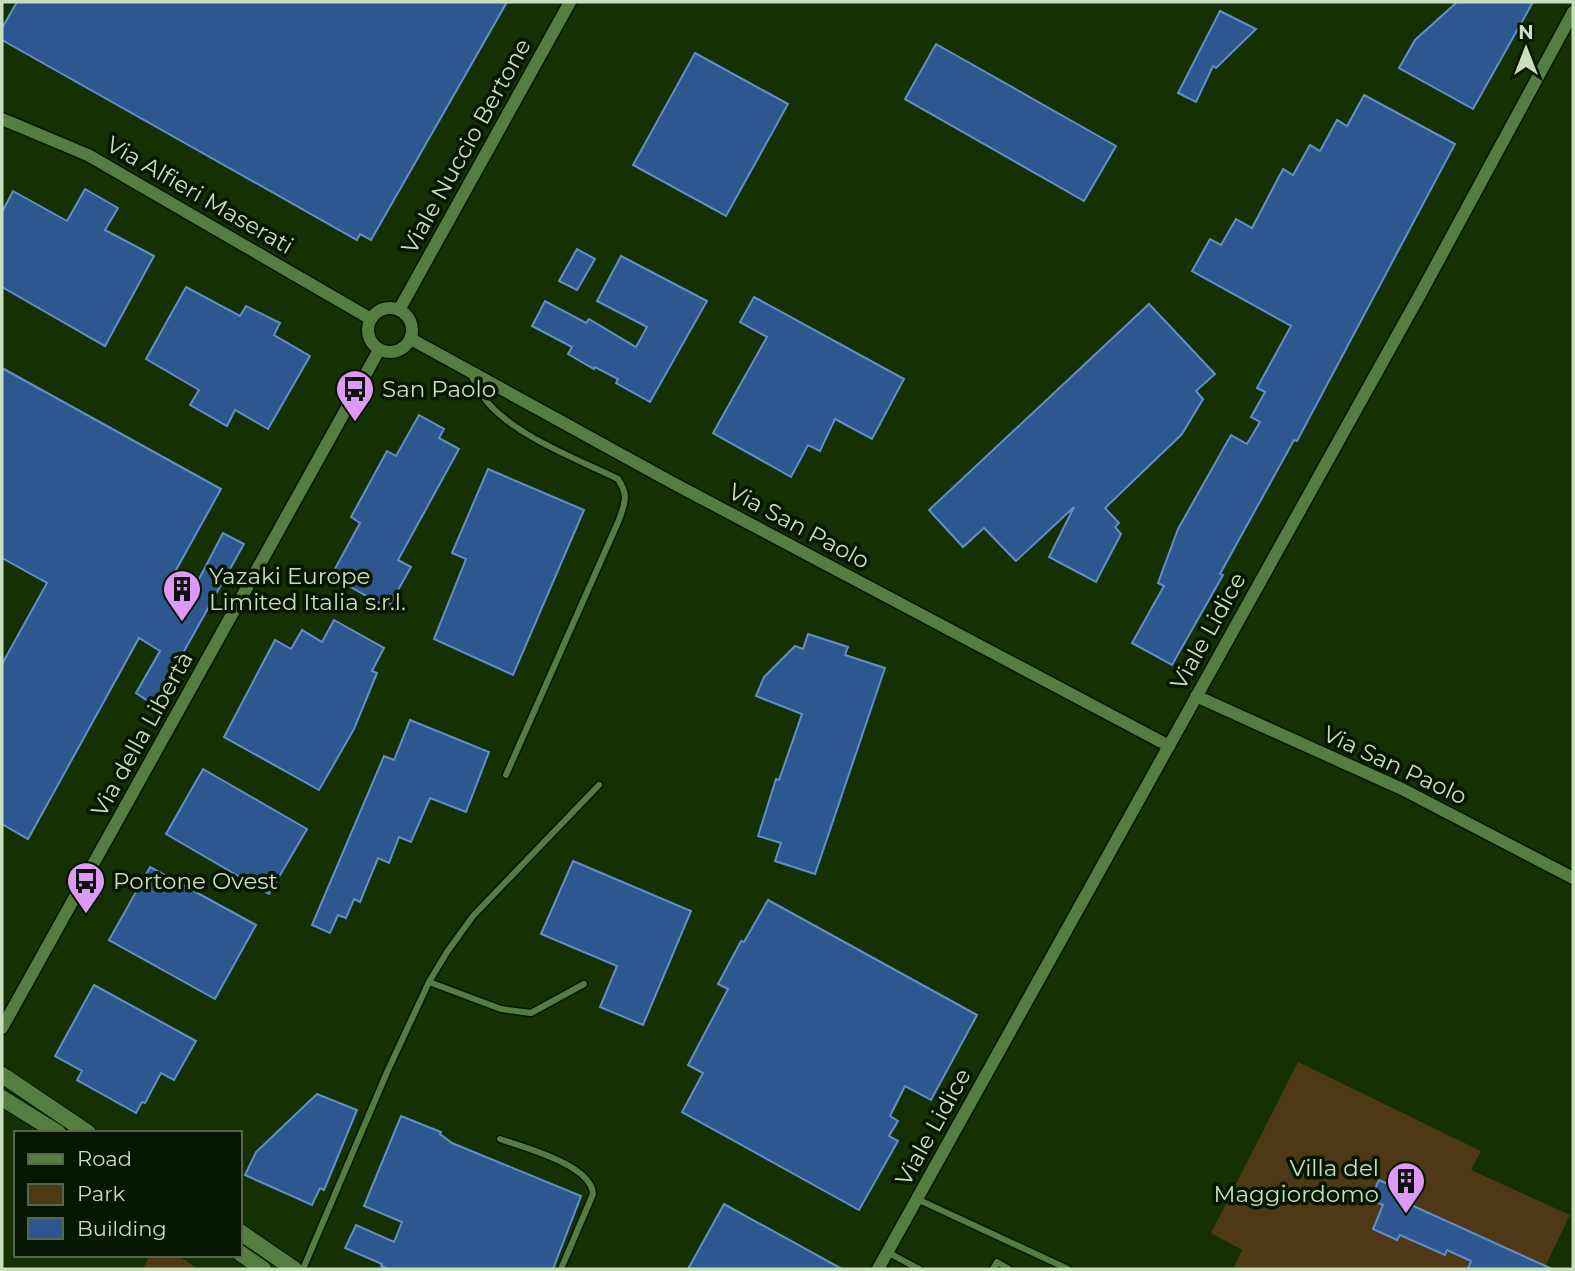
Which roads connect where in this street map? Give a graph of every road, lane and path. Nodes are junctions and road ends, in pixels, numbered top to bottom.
1 (570, 2) edge
2 (1573, 12) edge
3 (2, 119) edge
4 (399, 310) junction
5 (371, 319) junction
6 (411, 339) junction
7 (379, 350) junction
8 (468, 370) junction
9 (1196, 696) junction
10 (1169, 746) junction
11 (506, 775) dead end
12 (599, 785) dead end
13 (1573, 878) edge
14 (429, 982) junction
15 (584, 984) dead end
16 (2, 1028) edge
17 (2, 1075) edge
18 (2, 1098) edge
19 (55, 1131) edge
20 (85, 1131) edge
21 (500, 1139) dead end
22 (917, 1199) junction
23 (242, 1233) edge
24 (887, 1252) junction
25 (242, 1254) edge
26 (263, 1269) edge
27 (294, 1269) edge
28 (303, 1269) edge
29 (561, 1269) edge
30 (878, 1269) edge
31 (919, 1269) edge
32 (992, 1269) edge
33 (1009, 1269) edge
34 (1068, 1269) edge

1 - 4 street, Viale Nuccio Bertone
2 - 9 street, Viale Lidice
3 - 5 street, Via Alfieri Maserati
4 - 5 street
4 - 6 street
5 - 7 street
6 - 7 street
6 - 8 street, Via San Paolo
7 - 16 street, Via della Libertà
8 - 10 street, Via San Paolo
8 - 11 lane
9 - 10 street, Viale Lidice
9 - 13 street, Via San Paolo
10 - 22 street, Viale Lidice
12 - 14 lane
14 - 15 lane
14 - 28 lane
17 - 20 street
18 - 19 street
21 - 29 lane
22 - 24 street, Viale Lidice
22 - 34 lane
23 - 27 street
24 - 30 street, Viale Lidice
24 - 31 lane
25 - 26 street
32 - 33 lane

